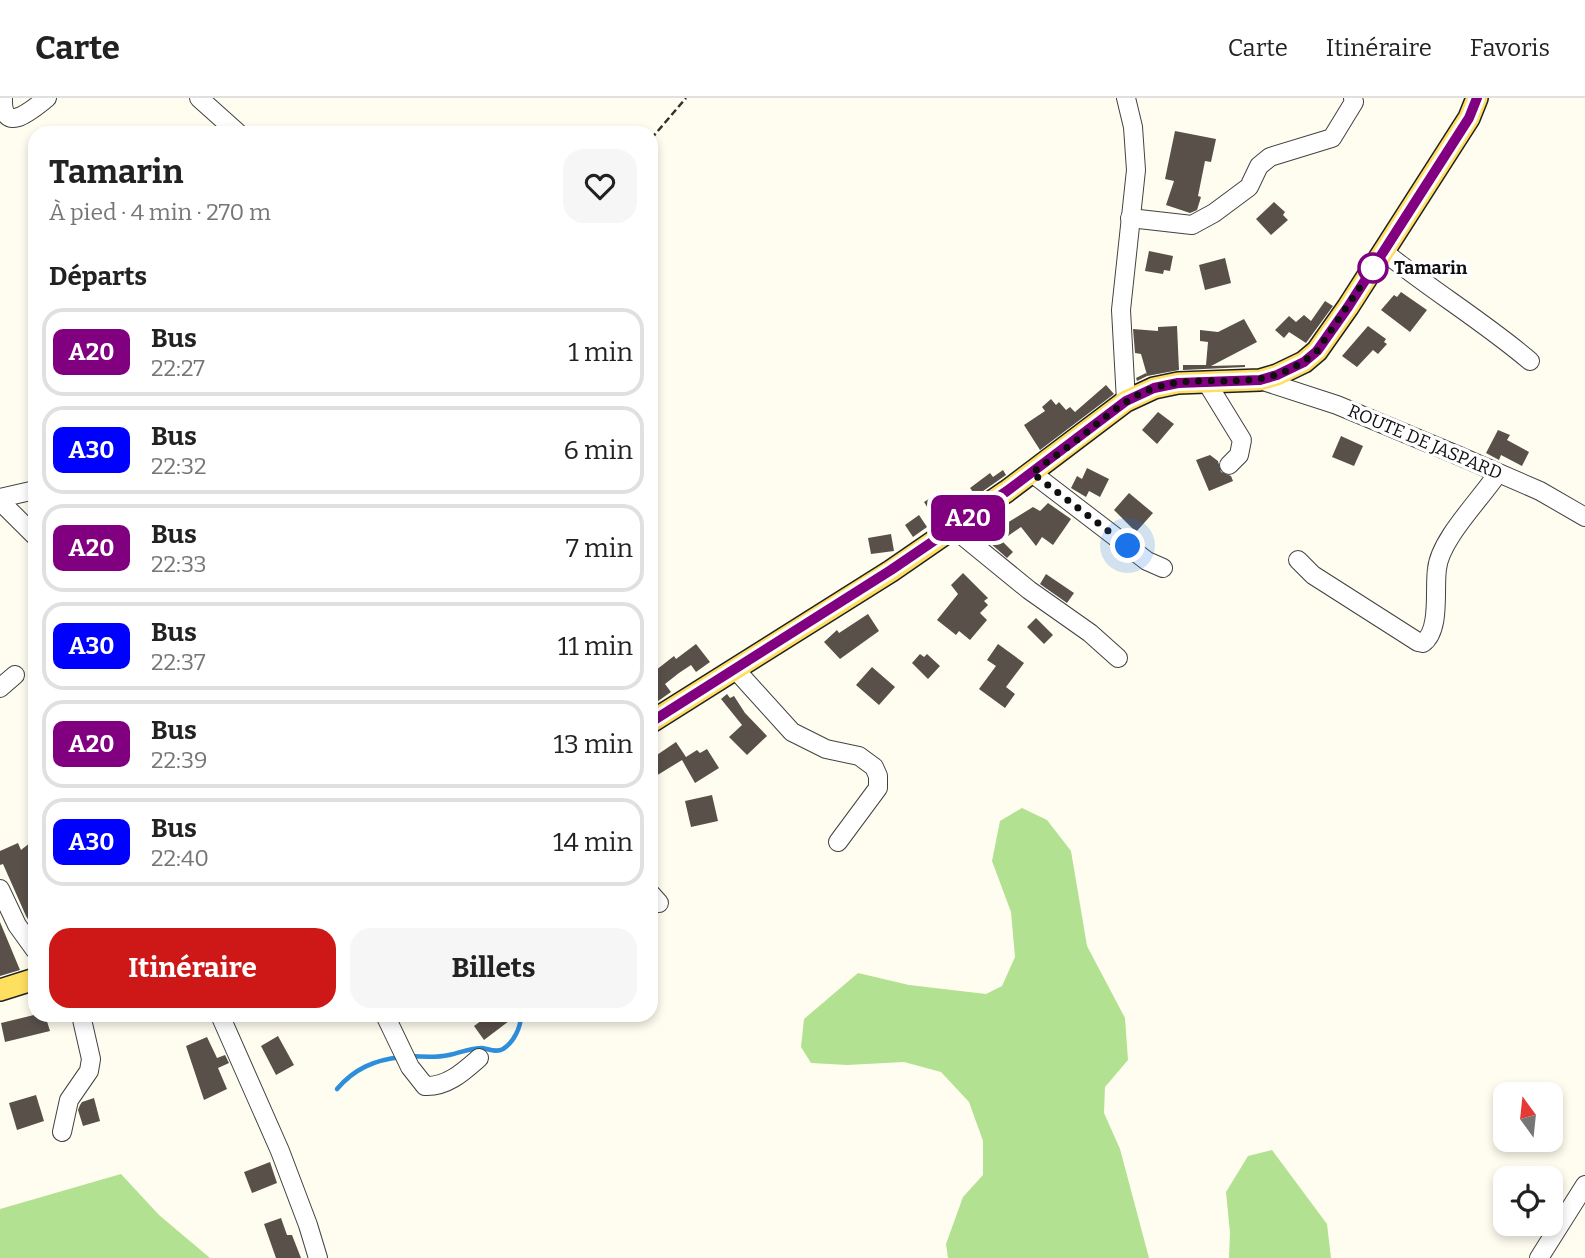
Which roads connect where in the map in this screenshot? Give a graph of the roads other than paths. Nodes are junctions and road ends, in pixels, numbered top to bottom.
1 (47, 98) edge
2 (198, 98) edge
3 (1126, 98) edge
4 (1353, 98) edge
5 (1477, 98) edge
6 (4, 111) edge
7 (230, 126) edge
8 (1130, 218) junction
9 (1383, 251) junction
10 (1530, 361) dead end
11 (1260, 380) junction
12 (1207, 383) junction
13 (1126, 401) junction
14 (1229, 465) dead end
15 (1032, 473) junction
16 (1498, 473) junction
17 (28, 493) edge
18 (0, 499) edge
19 (1585, 517) edge
20 (953, 528) junction
21 (28, 529) edge
22 (1298, 560) dead end
23 (1163, 568) dead end
24 (1118, 658) dead end
25 (735, 669) junction
26 (15, 675) dead end
27 (0, 688) edge
28 (658, 718) edge
29 (838, 842) dead end
30 (0, 889) edge
31 (28, 940) edge
32 (28, 981) edge
33 (0, 990) edge
34 (82, 1022) edge
35 (223, 1022) edge
36 (388, 1022) edge
37 (479, 1058) dead end
38 (62, 1132) dead end
39 (1585, 1185) edge
40 (1543, 1256) edge
41 (318, 1258) edge

1 - 6 street
2 - 7 street
3 - 8 street
4 - 8 street
5 - 9 main road
8 - 13 street
9 - 10 street
9 - 11 main road
11 - 12 main road
11 - 16 street, ROUTE DE JASPARD
12 - 13 main road
12 - 14 street
13 - 15 main road
15 - 20 main road
15 - 23 street
16 - 19 street, ROUTE DE JASPARD
16 - 22 street
17 - 18 street
18 - 21 street
20 - 24 street
20 - 25 main road
25 - 28 main road
25 - 29 street
26 - 27 street
30 - 31 street
32 - 33 main road
34 - 38 street
35 - 41 street
36 - 37 street
39 - 40 street

